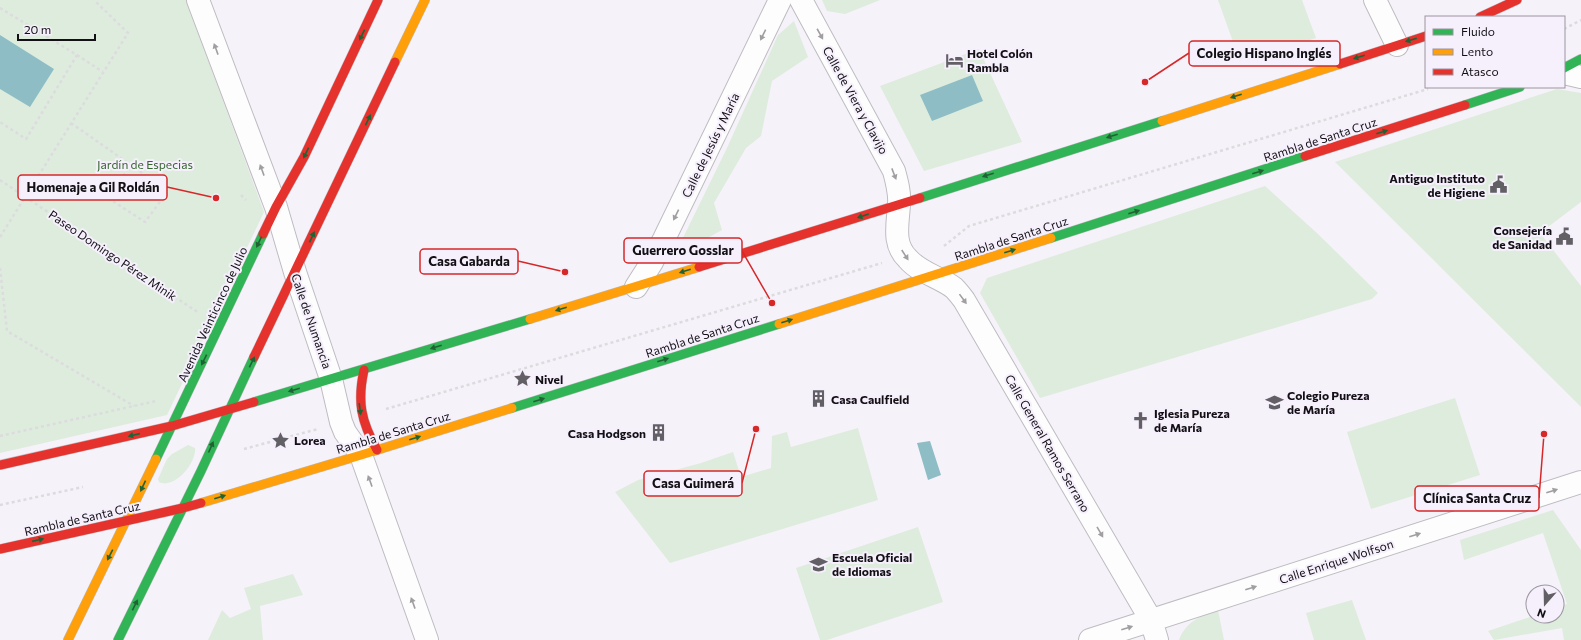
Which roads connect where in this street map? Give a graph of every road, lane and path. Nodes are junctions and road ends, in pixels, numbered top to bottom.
1 (94, 0) edge
2 (198, 0) edge
3 (378, 0) edge
4 (425, 0) edge
5 (780, 0) edge
6 (801, 0) edge
7 (1375, 0) edge
8 (1518, 0) edge
9 (0, 8) edge
10 (1482, 16) edge
11 (1581, 20) edge
12 (1565, 28) edge
13 (1425, 36) edge
14 (1396, 45) junction
15 (77, 56) junction
16 (1581, 58) edge
17 (1565, 67) edge
18 (103, 72) junction
19 (1565, 74) edge
20 (1581, 77) edge
21 (1431, 88) edge
22 (1517, 88) edge
23 (0, 122) edge
24 (71, 123) junction
25 (131, 165) junction
26 (0, 180) edge
27 (24, 196) junction
28 (900, 204) junction
29 (276, 207) junction
30 (0, 236) edge
31 (905, 256) junction
32 (0, 268) edge
33 (295, 272) junction
34 (933, 276) junction
35 (636, 287) junction
36 (205, 317) dead end
37 (364, 370) junction
38 (331, 380) junction
39 (156, 401) dead end
40 (134, 406) junction
41 (229, 409) junction
42 (351, 419) junction
43 (172, 426) junction
44 (0, 436) edge
45 (244, 448) dead end
46 (369, 452) junction
47 (0, 465) edge
48 (1581, 482) edge
49 (83, 487) dead end
50 (0, 505) edge
51 (183, 508) junction
52 (127, 520) junction
53 (0, 549) edge
54 (1154, 630) edge
55 (68, 640) edge
56 (118, 640) edge
57 (426, 640) edge
58 (1090, 640) edge

1 - 18 path
29 -> 2 street, Calle de Numancia
3 -> 29 main road, Avenida Veinticinco de Julio
33 -> 4 main road
5 -> 35 street, Calle de Jesús y María
6 -> 28 street, Calle de Viera y Clavijo
7 - 14 street
8 - 10 main road
9 - 15 path
11 - 12 path
13 -> 14 main road
14 -> 28 main road
15 - 18 path
15 - 23 path
16 - 17 main road
18 - 24 path
19 - 20 street
21 - 31 path
34 -> 22 main road, Rambla de Santa Cruz
24 - 25 path
24 - 27 path
25 - 25 path
26 - 27 path, Paseo Domingo Pérez Minik
27 - 30 path
27 - 36 path, Paseo Domingo Pérez Minik
28 -> 31 street, Calle de Viera y Clavijo
28 -> 35 main road
29 - 33 street, Calle de Numancia
29 -> 43 main road, Avenida Veinticinco de Julio
31 - 34 street, Calle General Ramos Serrano
31 - 42 path
32 - 40 path
33 - 38 street, Calle de Numancia
41 -> 33 main road
46 -> 34 main road, Rambla de Santa Cruz
34 -> 54 street, Calle General Ramos Serrano
35 -> 37 main road
37 - 38 main road
37 -> 42 main road
38 -> 41 main road
38 - 42 street, Calle de Numancia
39 - 40 path
40 - 44 path
41 - 43 main road
51 -> 41 main road
42 - 45 path
42 - 46 street, Calle de Numancia
43 -> 47 main road
43 -> 52 main road, Avenida Veinticinco de Julio
51 -> 46 main road, Rambla de Santa Cruz
57 -> 46 street, Calle de Numancia
54 -> 48 street, Calle Enrique Wolfson
49 - 50 path
51 - 52 main road, Rambla de Santa Cruz
56 -> 51 main road
53 -> 52 main road, Rambla de Santa Cruz
52 -> 55 main road, Avenida Veinticinco de Julio
58 -> 54 street, Calle Enrique Wolfson

